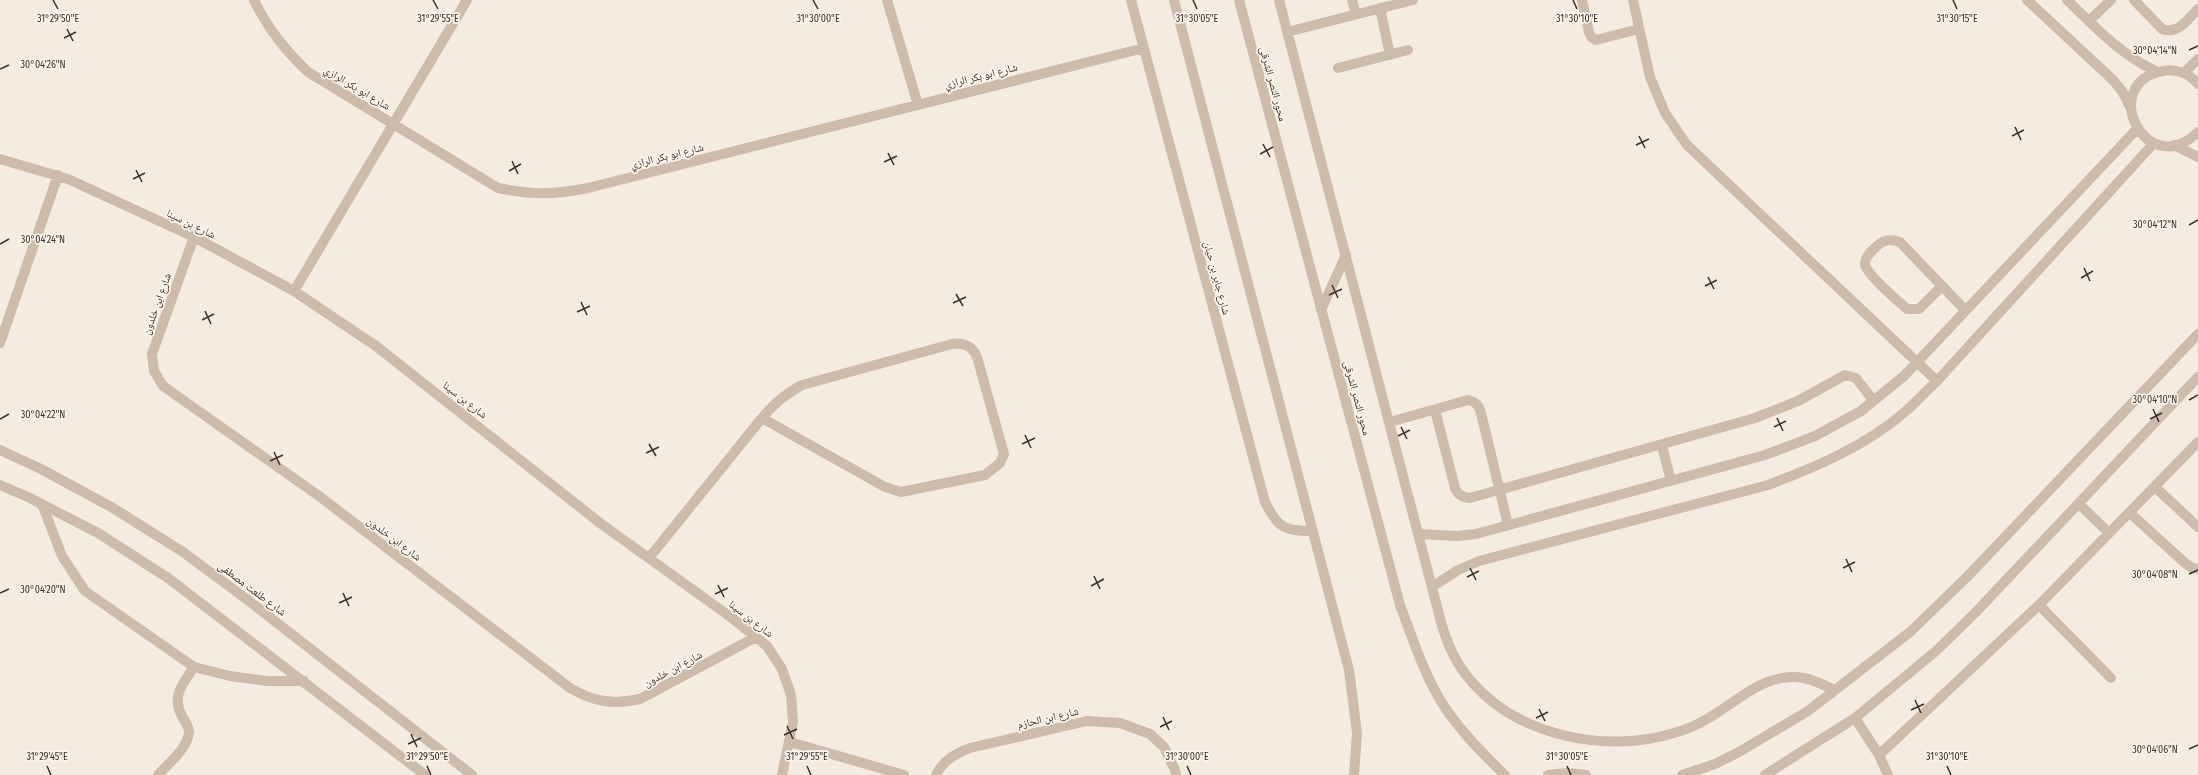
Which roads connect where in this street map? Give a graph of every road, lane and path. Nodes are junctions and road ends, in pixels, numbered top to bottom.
1 (254, 0) edge
2 (466, 0) edge
3 (887, 0) edge
4 (1131, 0) edge
5 (1174, 0) edge
6 (1239, 0) edge
7 (1278, 0) edge
8 (1352, 0) edge
9 (1413, 0) edge
10 (1582, 0) edge
11 (1632, 0) edge
12 (2028, 0) edge
13 (2067, 0) edge
14 (2111, 0) edge
15 (2134, 0) edge
16 (1380, 8) junction
17 (2198, 9) edge
18 (1356, 14) junction
19 (2089, 21) junction
20 (1639, 29) junction
21 (1287, 32) junction
22 (1144, 48) junction
23 (1408, 50) dead end
24 (1390, 55) junction
25 (2198, 59) edge
26 (1338, 68) dead end
27 (2158, 72) junction
28 (2184, 73) junction
29 (2198, 84) edge
30 (918, 105) junction
31 (2130, 109) junction
32 (393, 123) junction
33 (2137, 129) junction
34 (2198, 132) edge
35 (2154, 143) junction
36 (2174, 145) junction
37 (2198, 157) edge
38 (0, 159) edge
39 (58, 175) junction
40 (194, 237) junction
41 (1346, 255) junction
42 (1942, 286) junction
43 (294, 290) junction
44 (1321, 310) junction
45 (1965, 310) junction
46 (2198, 334) edge
47 (0, 343) edge
48 (1917, 362) junction
49 (2198, 377) edge
50 (1936, 381) junction
51 (1873, 400) junction
52 (1436, 410) junction
53 (762, 418) junction
54 (1390, 422) junction
55 (2198, 442) edge
56 (1662, 446) junction
57 (0, 450) edge
58 (1671, 481) junction
59 (0, 485) edge
60 (2155, 487) junction
61 (1501, 490) junction
62 (42, 504) junction
63 (2079, 504) junction
64 (2130, 513) junction
65 (1508, 525) junction
66 (2198, 527) edge
67 (1313, 531) junction
68 (2109, 533) junction
69 (1419, 534) junction
70 (649, 558) junction
71 (2198, 569) edge
72 (1432, 587) junction
73 (2039, 605) junction
74 (756, 637) junction
75 (194, 667) junction
76 (2110, 678) dead end
77 (304, 681) junction
78 (1835, 690) junction
79 (1855, 718) junction
80 (790, 742) junction
81 (1879, 755) junction
82 (1696, 773) edge
83 (158, 775) edge
84 (425, 775) edge
85 (472, 775) edge
86 (782, 775) edge
87 (904, 775) edge
88 (936, 775) edge
89 (1176, 775) edge
90 (1354, 775) edge
91 (1505, 775) edge
92 (1548, 775) edge
93 (1586, 775) edge
94 (1682, 775) edge
95 (1764, 775) edge
96 (1888, 775) edge

1 - 32 street, شارع ابو بكر الرازي
2 - 32 street
3 - 30 street
4 - 22 street, شارع جابر بن حيان
5 - 67 street
6 - 44 street, محور النصر الشرقى
7 - 21 street
8 - 18 street
9 - 16 street
10 - 20 street
11 - 20 street
12 - 31 street
13 - 19 street
14 - 19 street
15 - 17 street
16 - 18 street
16 - 24 street
18 - 21 street
19 - 27 street
20 - 48 street
21 - 41 street
22 - 30 street, شارع ابو بكر الرازي
22 - 67 street, شارع جابر بن حيان
23 - 24 street
24 - 26 street
25 - 28 street
27 - 28 street
27 - 31 street
28 - 29 street
30 - 32 street, شارع ابو بكر الرازي
31 - 33 street
32 - 43 street
33 - 35 street
33 - 45 street
34 - 36 street
35 - 36 street
35 - 50 street
36 - 37 street
38 - 39 street, شارع بن سينا
39 - 40 street, شارع بن سينا
39 - 47 street
40 - 43 street, شارع بن سينا
40 - 74 street, شارع ابن خلدون
41 - 44 street
41 - 54 street
42 - 42 street
42 - 45 street
43 - 70 street, شارع بن سينا
44 - 91 street, محور النصر الشرقى
45 - 48 street
46 - 78 street
48 - 50 street
48 - 51 street
49 - 63 street
50 - 72 street
51 - 56 street
51 - 58 street
52 - 54 street
52 - 61 street
52 - 61 street
53 - 53 street
53 - 70 street
54 - 69 street
55 - 60 street
56 - 58 street
56 - 61 street
57 - 85 street, شارع طلعت مصطفى
58 - 65 street
59 - 62 street
60 - 64 street
60 - 66 street
61 - 65 street
62 - 75 street
62 - 77 street
63 - 68 street
63 - 79 street
64 - 68 street
64 - 71 street
65 - 69 street
67 - 90 street
68 - 73 street
69 - 72 street
70 - 74 street, شارع بن سينا
72 - 78 street
73 - 76 street
73 - 81 street
74 - 80 street, شارع بن سينا
75 - 77 street
75 - 83 street
77 - 84 street
78 - 82 street
79 - 81 street
79 - 95 street
80 - 86 street, شارع بن سينا
80 - 87 street
81 - 96 street
82 - 94 street
88 - 89 street, شارع ابن الحازم
92 - 93 street

